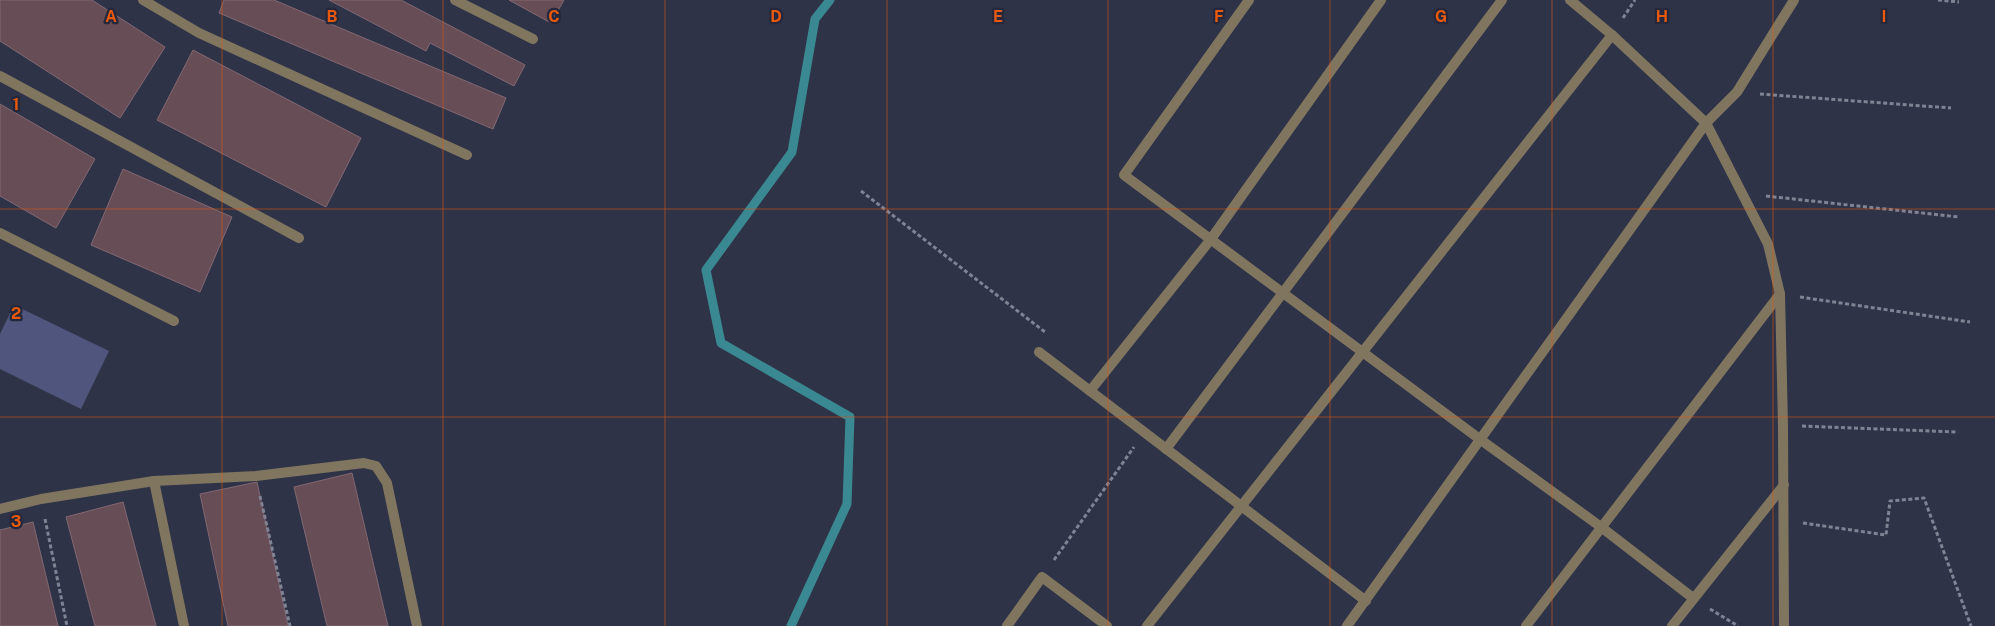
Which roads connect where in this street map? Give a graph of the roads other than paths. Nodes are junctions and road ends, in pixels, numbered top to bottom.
1 (143, 0) edge
2 (455, 0) edge
3 (1249, 0) edge
4 (1380, 0) edge
5 (1502, 0) edge
6 (1570, 0) edge
7 (1794, 0) edge
8 (1612, 35) junction
9 (533, 39) dead end
10 (0, 76) edge
11 (1706, 123) junction
12 (467, 155) dead end
13 (0, 233) edge
14 (299, 238) dead end
15 (1211, 239) junction
16 (1283, 293) junction
17 (1780, 294) junction
18 (174, 321) dead end
19 (1039, 352) road end
20 (1363, 352) junction
21 (1090, 391) junction
22 (1481, 440) junction
23 (1166, 449) junction
24 (154, 481) junction
25 (1784, 485) junction
26 (1241, 506) junction
27 (0, 509) edge
28 (1601, 527) junction
29 (1693, 598) junction
30 (1366, 601) junction
31 (184, 626) edge
32 (416, 626) edge
33 (1007, 626) edge
34 (1107, 626) edge
35 (1147, 626) edge
36 (1347, 626) edge
37 (1526, 626) edge
38 (1672, 626) edge
39 (1784, 626) edge

1 - 12 street
2 - 9 street
3 - 15 street
4 - 15 street
5 - 16 street
6 - 8 street
7 - 11 street
8 - 11 street
8 - 20 street
10 - 14 street
11 - 17 street
11 - 22 street
13 - 18 street
15 - 16 street
15 - 21 street
16 - 20 street
16 - 23 street
17 - 25 street
17 - 28 street
19 - 21 street
20 - 22 street
20 - 26 street
21 - 23 street
22 - 28 street
22 - 30 street
23 - 26 street
24 - 27 street
24 - 31 street
24 - 32 street
25 - 29 street
25 - 39 street
26 - 30 street
26 - 35 street
28 - 29 street
28 - 37 street
29 - 38 street
30 - 36 street
33 - 34 street

